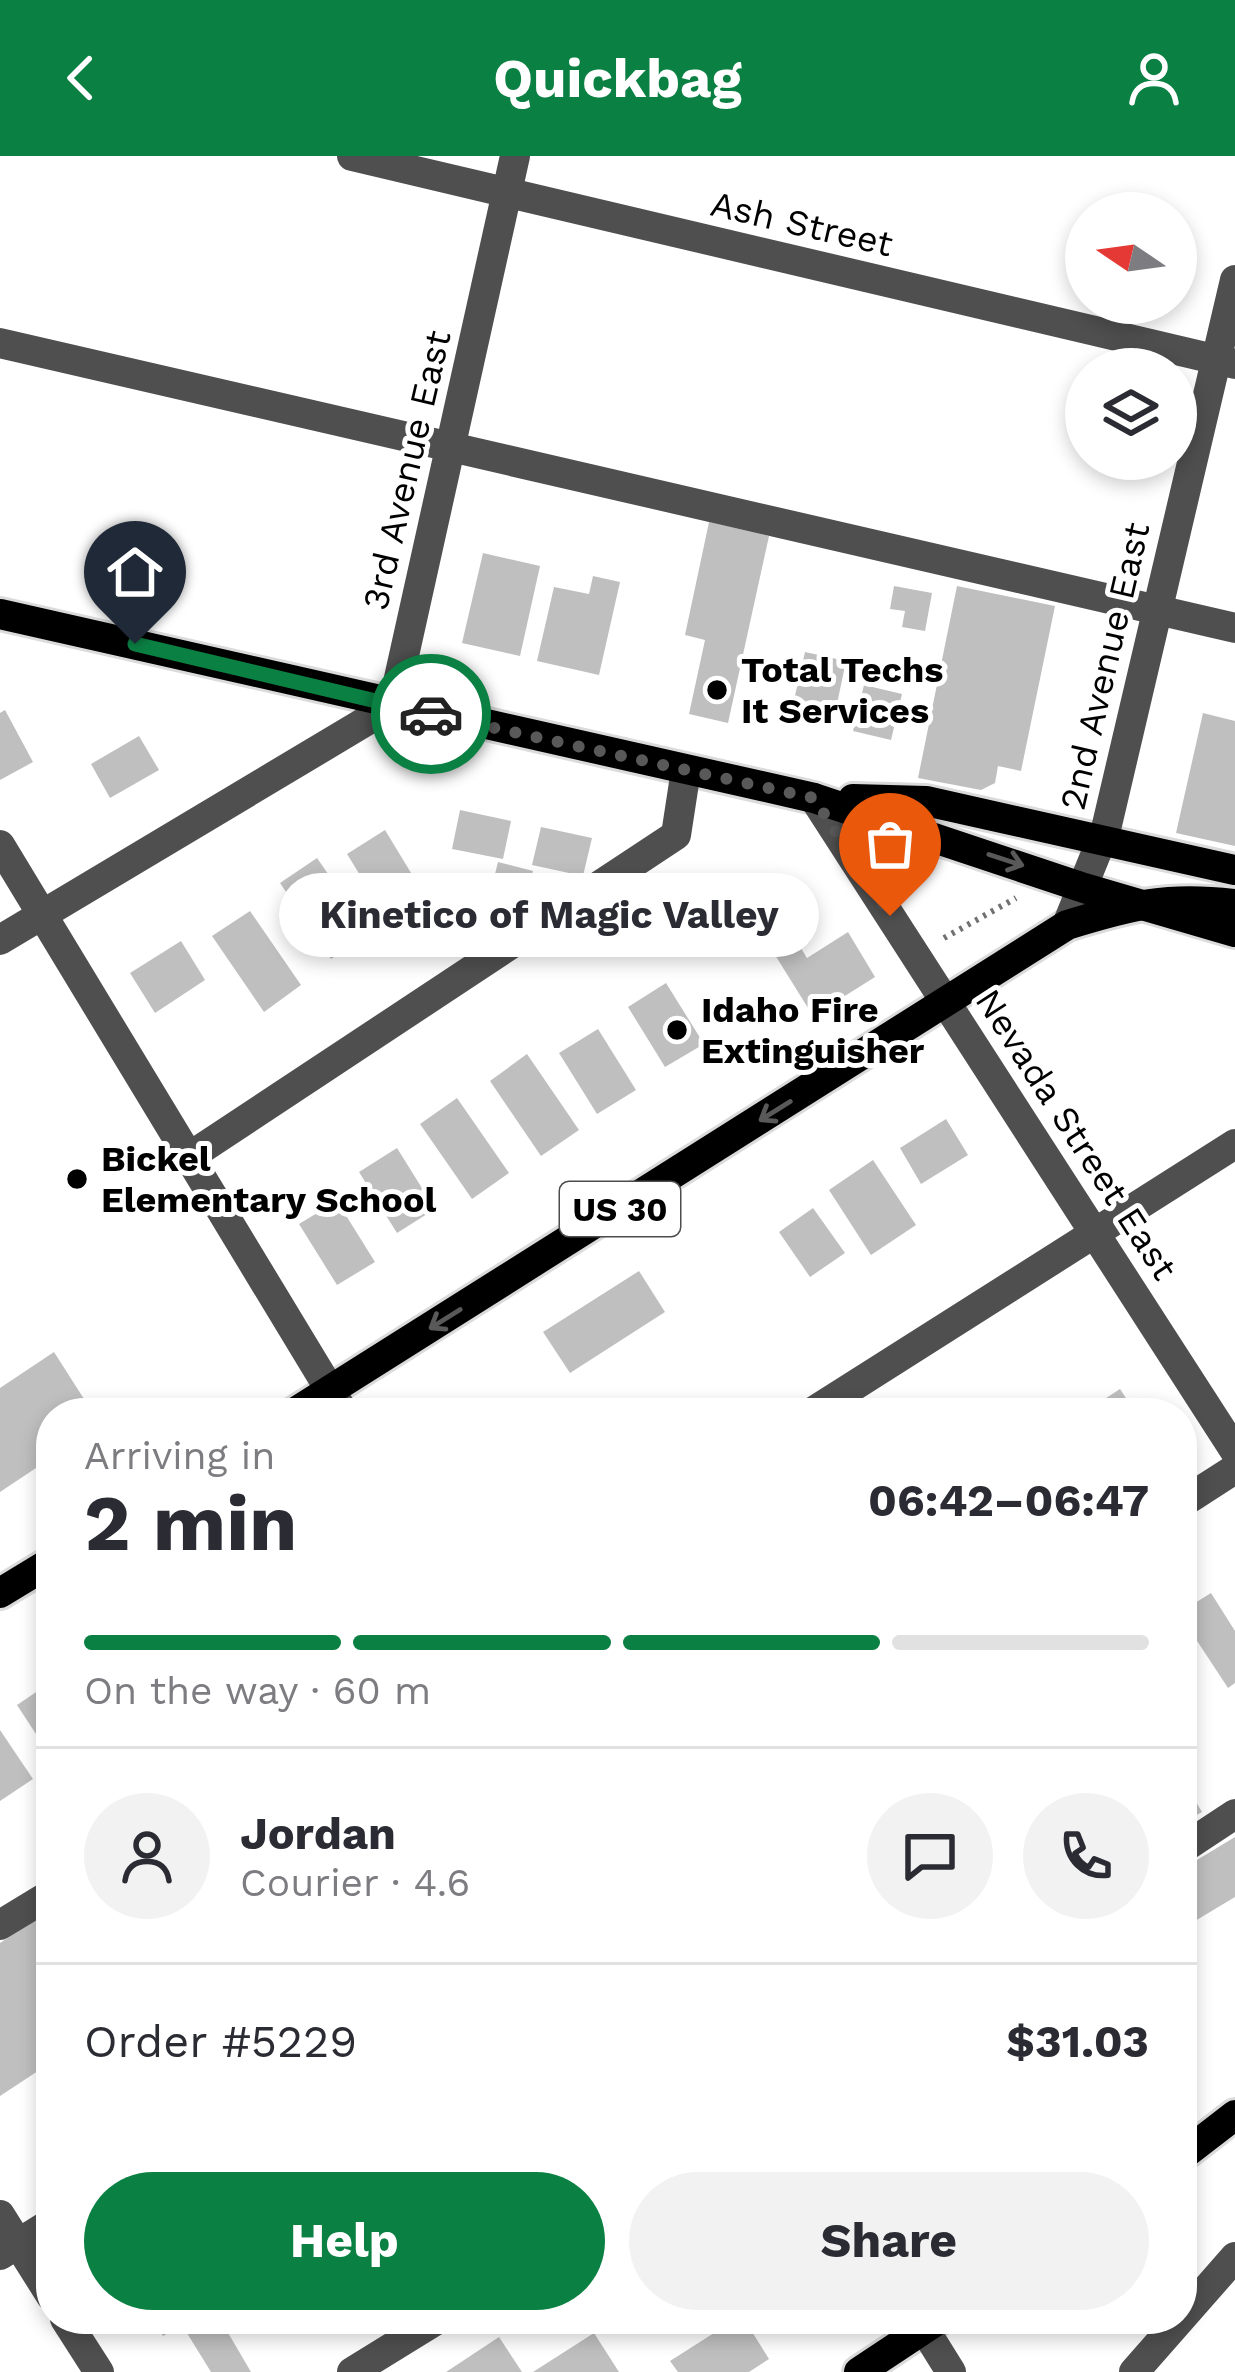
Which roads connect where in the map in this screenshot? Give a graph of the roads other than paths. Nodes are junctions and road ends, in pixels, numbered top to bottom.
1 (352, 156) edge
2 (515, 156) edge
3 (507, 193) junction
4 (1235, 280) edge
5 (0, 343) edge
6 (1225, 362) edge
7 (451, 448) junction
8 (1158, 610) junction
9 (0, 614) edge
10 (1235, 628) edge
11 (393, 705) junction
12 (686, 770) junction
13 (814, 798) junction
14 (1103, 840) junction
15 (0, 845) edge
16 (1235, 871) edge
17 (1084, 888) junction
18 (1135, 904) junction
19 (1235, 904) edge
20 (43, 913) junction
21 (1067, 925) junction
22 (1235, 932) edge
23 (0, 940) edge
24 (945, 1004) junction
25 (1235, 1144) edge
26 (189, 1157) junction
27 (1096, 1230) junction
28 (335, 1398) edge
29 (343, 1398) edge
30 (834, 1398) edge
31 (1235, 1451) edge
32 (1235, 1469) edge
33 (1197, 1493) edge
34 (36, 1571) edge
35 (0, 1594) edge
36 (1235, 1814) edge
37 (1197, 1839) edge
38 (36, 1903) edge
39 (0, 1925) edge
40 (1235, 2115) edge
41 (1197, 2144) edge
42 (0, 2215) edge
43 (36, 2232) edge
44 (9, 2249) edge
45 (1235, 2257) edge
46 (36, 2279) edge
47 (1197, 2300) edge
48 (75, 2334) edge
49 (414, 2334) edge
50 (911, 2334) edge
51 (933, 2334) edge
52 (1167, 2334) edge
53 (99, 2372) edge
54 (352, 2372) edge
55 (859, 2372) edge
56 (951, 2372) edge
57 (1133, 2372) edge

1 - 3 street, Ash Street
2 - 3 street, 3rd Avenue East
3 - 6 street, Ash Street
3 - 7 street, 3rd Avenue East
4 - 6 street, 2nd Avenue East
5 - 7 street
6 - 8 street, 2nd Avenue East
7 - 8 street
7 - 11 street, 3rd Avenue East
8 - 10 street
8 - 14 street, 2nd Avenue East
9 - 11 main road
11 - 12 main road
11 - 20 street
12 - 13 main road
12 - 26 street
13 - 14 main road
13 -> 17 main road
13 - 24 street, Nevada Street East
14 - 16 main road
14 - 17 street, 2nd Avenue East
15 - 20 street
17 - 18 main road
17 - 21 street, 2nd Avenue East
18 - 19 main road
18 - 21 main road
18 - 22 main road
20 - 23 street
20 - 26 street
21 - 24 main road
24 - 27 street, Nevada Street East
24 -> 29 main road, US 30
25 - 27 street
26 - 28 street
27 - 30 street
27 - 31 street, Nevada Street East
32 - 33 street
34 - 35 main road
36 - 37 street
38 - 39 street
40 - 41 main road
42 - 44 street
43 - 44 street
44 - 46 street
45 - 47 street
48 - 53 street
49 - 54 street
50 - 55 main road
51 - 56 street
52 - 57 street

